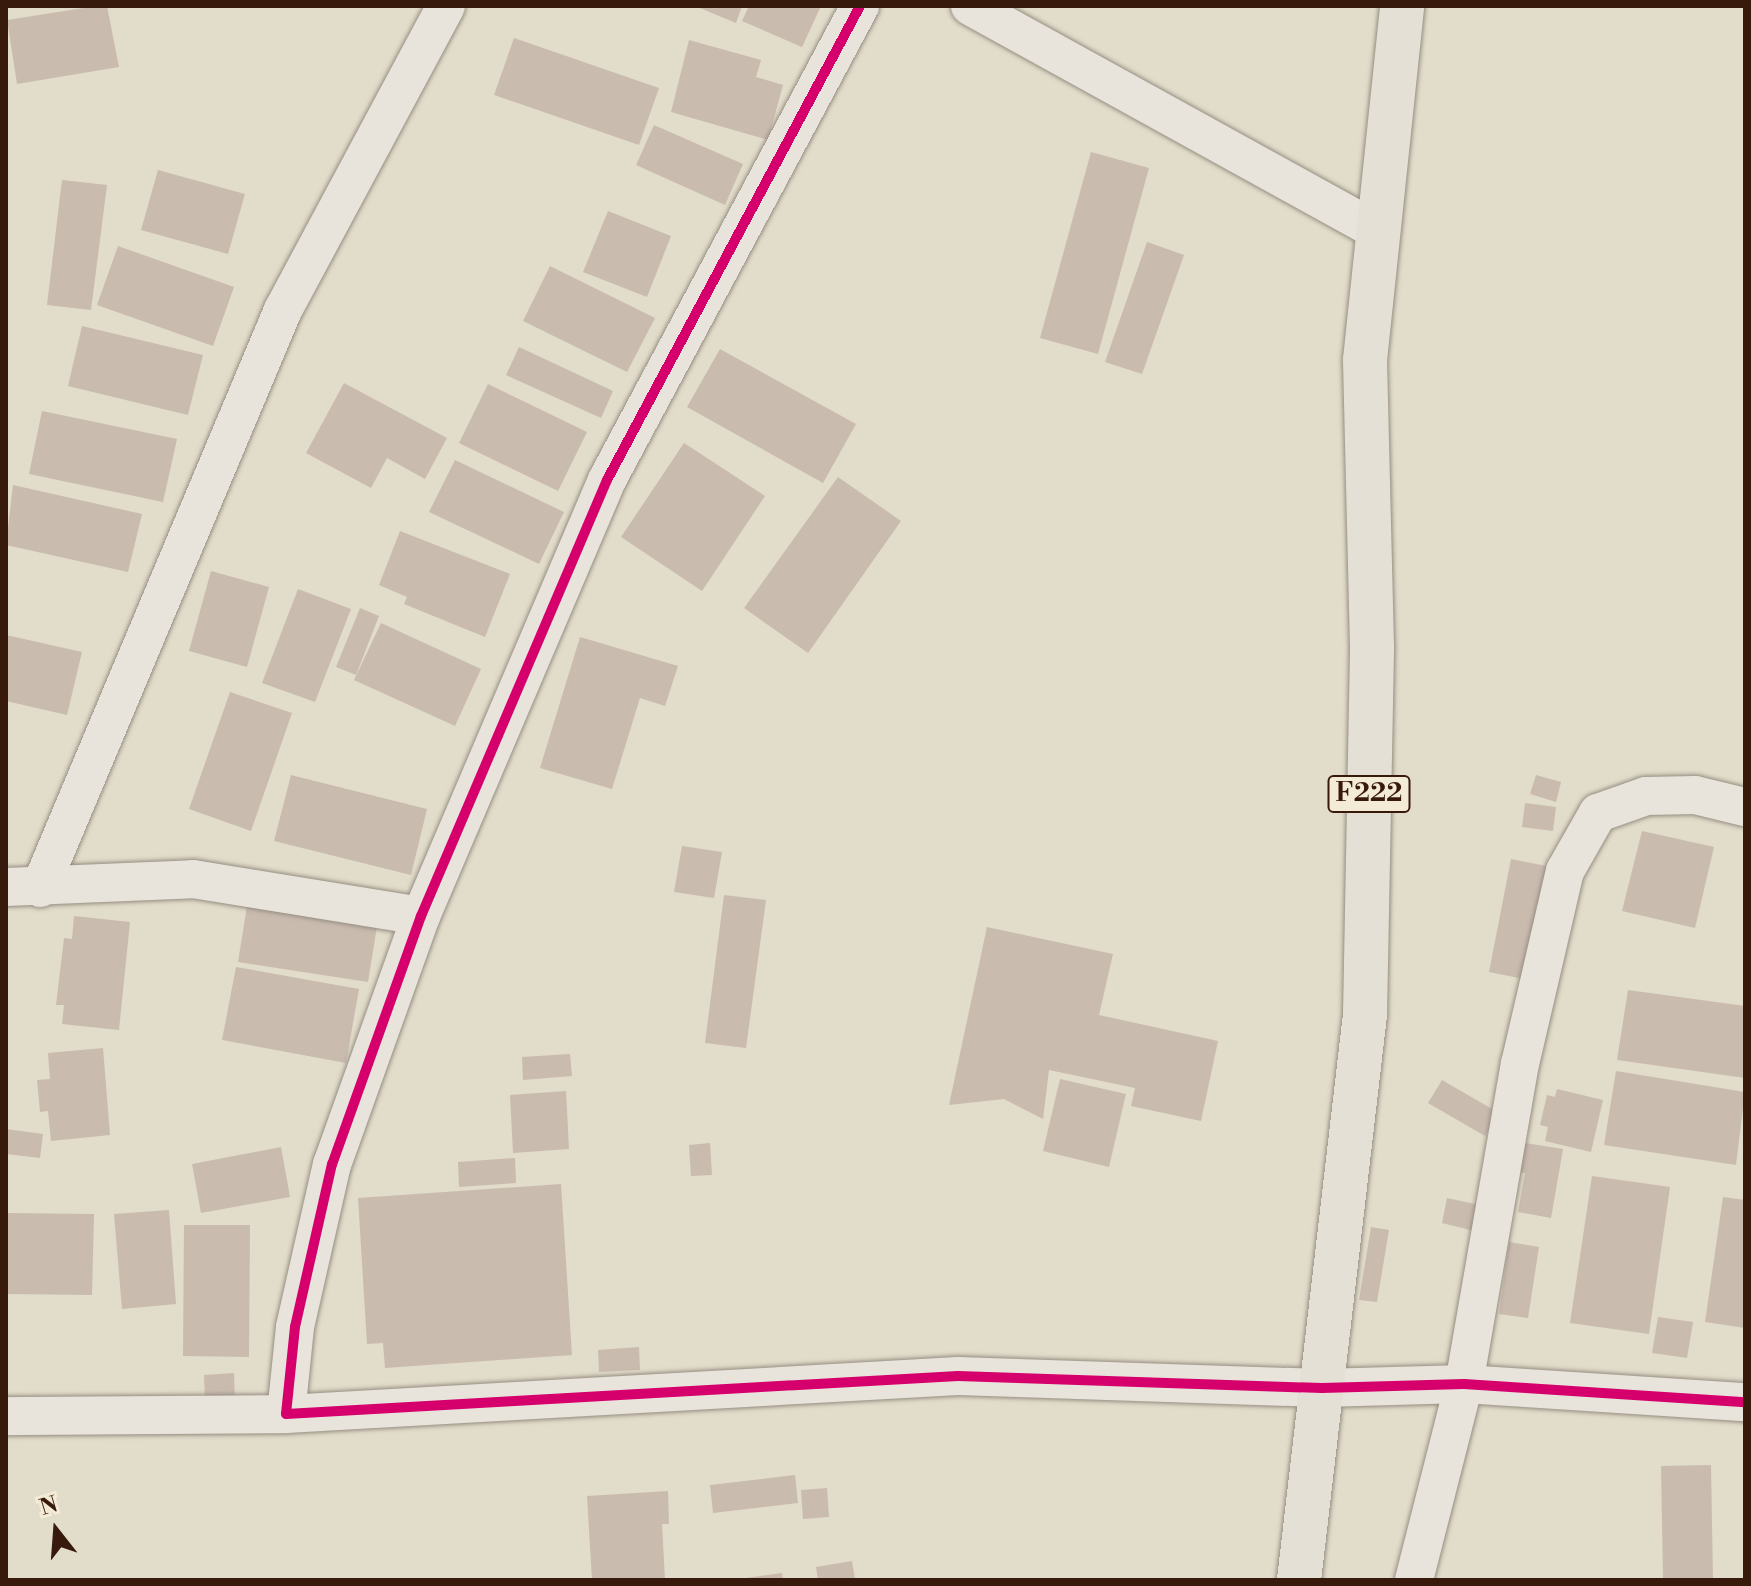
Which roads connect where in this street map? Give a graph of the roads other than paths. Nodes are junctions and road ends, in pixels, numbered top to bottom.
1 (446, 6) edge
2 (860, 6) edge
3 (970, 6) edge
4 (1402, 6) edge
5 (1377, 231) junction
6 (1745, 807) edge
7 (23, 888) edge
8 (421, 916) junction
9 (1464, 1384) junction
10 (1322, 1388) junction
11 (1745, 1402) edge
12 (286, 1414) junction
13 (6, 1416) edge
14 (1299, 1580) edge
15 (1414, 1580) edge

1 - 7 street
2 - 8 street
3 - 5 street
4 - 5 main road, F222
5 - 10 main road, F222
6 - 9 street
7 - 8 street
8 - 12 street
9 - 10 street
9 - 11 street
9 - 15 street
10 - 12 street
10 - 14 main road, F222
12 - 13 street

